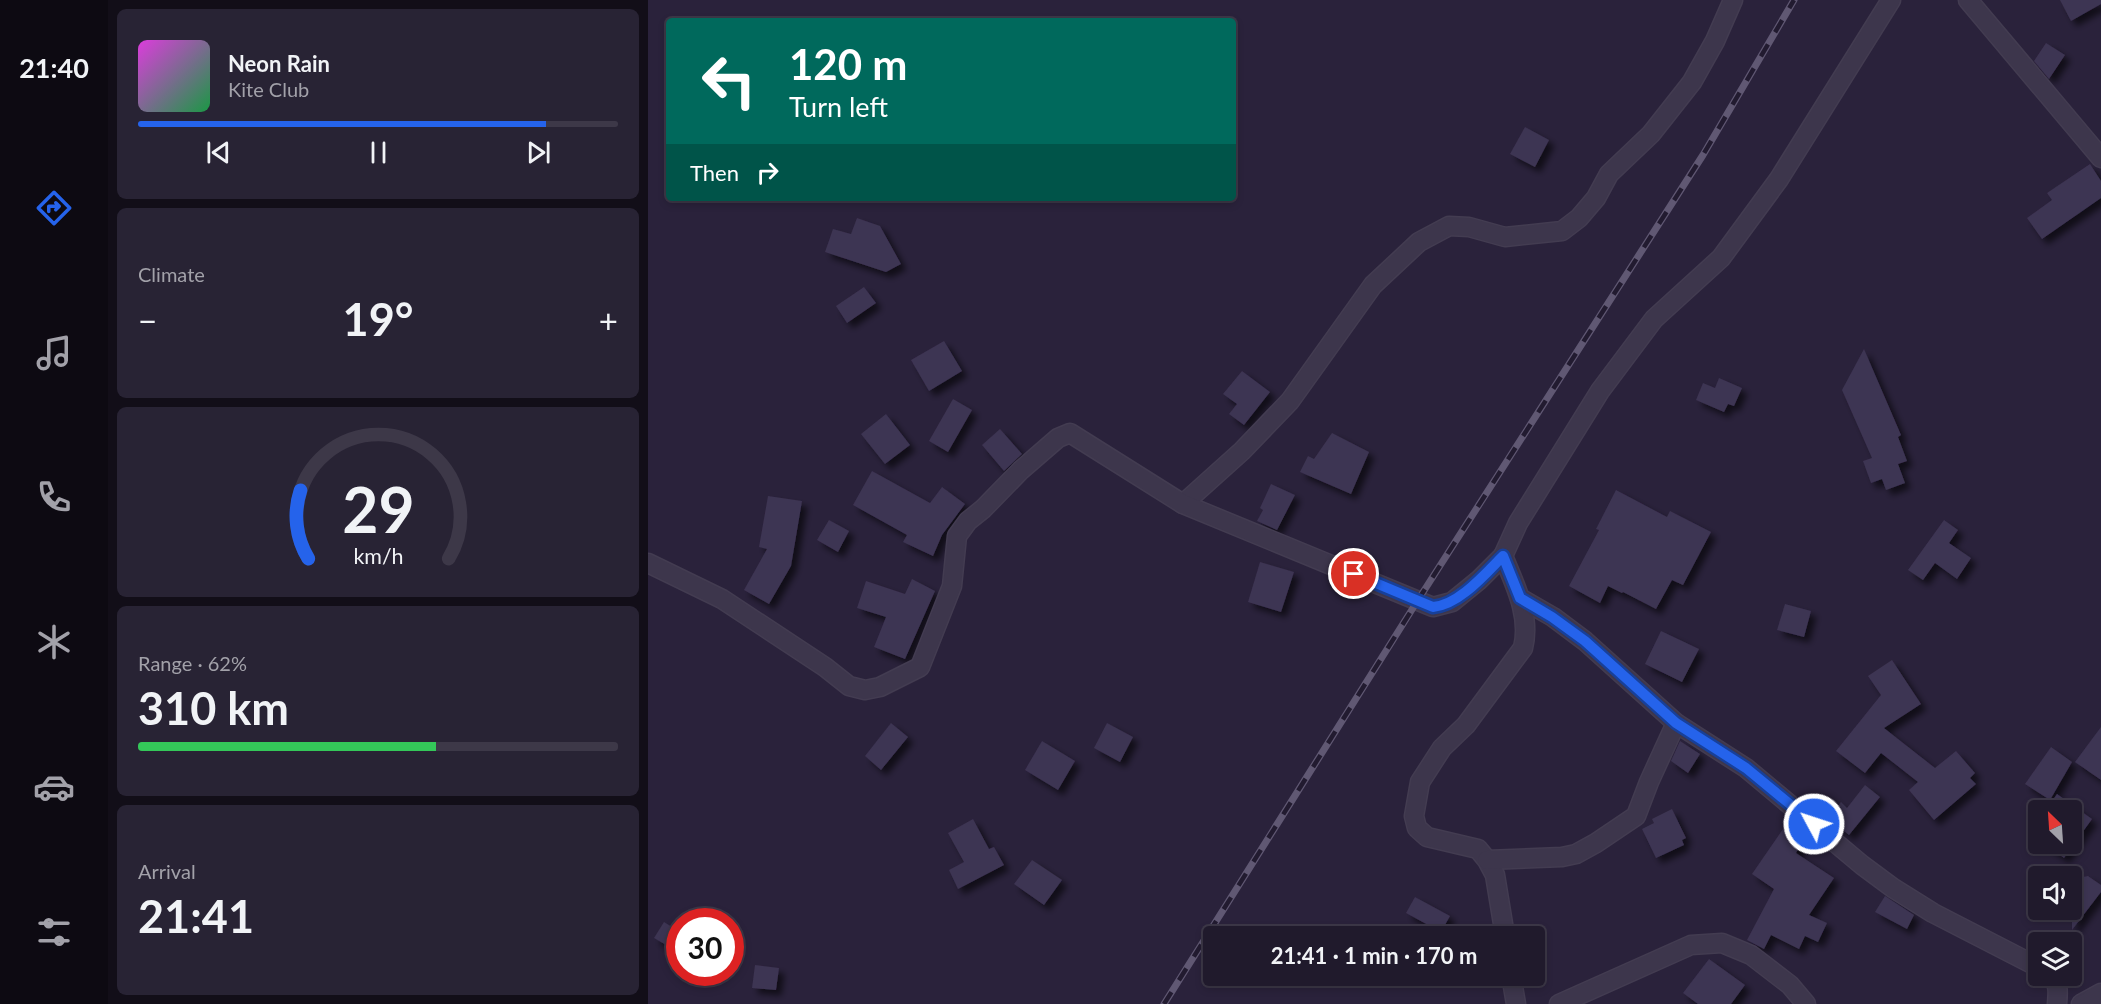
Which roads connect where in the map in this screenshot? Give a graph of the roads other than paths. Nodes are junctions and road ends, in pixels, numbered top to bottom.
1 (1733, 0) edge
2 (1891, 0) edge
3 (1968, 0) edge
4 (2101, 158) edge
5 (1183, 504) junction
6 (1503, 556) junction
7 (648, 563) edge
8 (1520, 598) junction
9 (1676, 723) junction
10 (1487, 860) junction
11 (1503, 926) edge
12 (2028, 962) edge
13 (1513, 986) edge
14 (2057, 986) edge
15 (2101, 993) edge
16 (1516, 1004) edge
17 (1559, 1004) edge
18 (1806, 1004) edge
19 (2057, 1004) edge
20 (2081, 1004) edge

1 - 5 street
2 - 6 street
3 - 4 street
5 - 6 street
5 - 7 street
6 - 8 street
8 - 9 street
8 - 10 street
9 - 10 street
9 - 12 street
10 - 11 street
13 - 16 street
14 - 19 street
15 - 20 street
17 - 18 street

